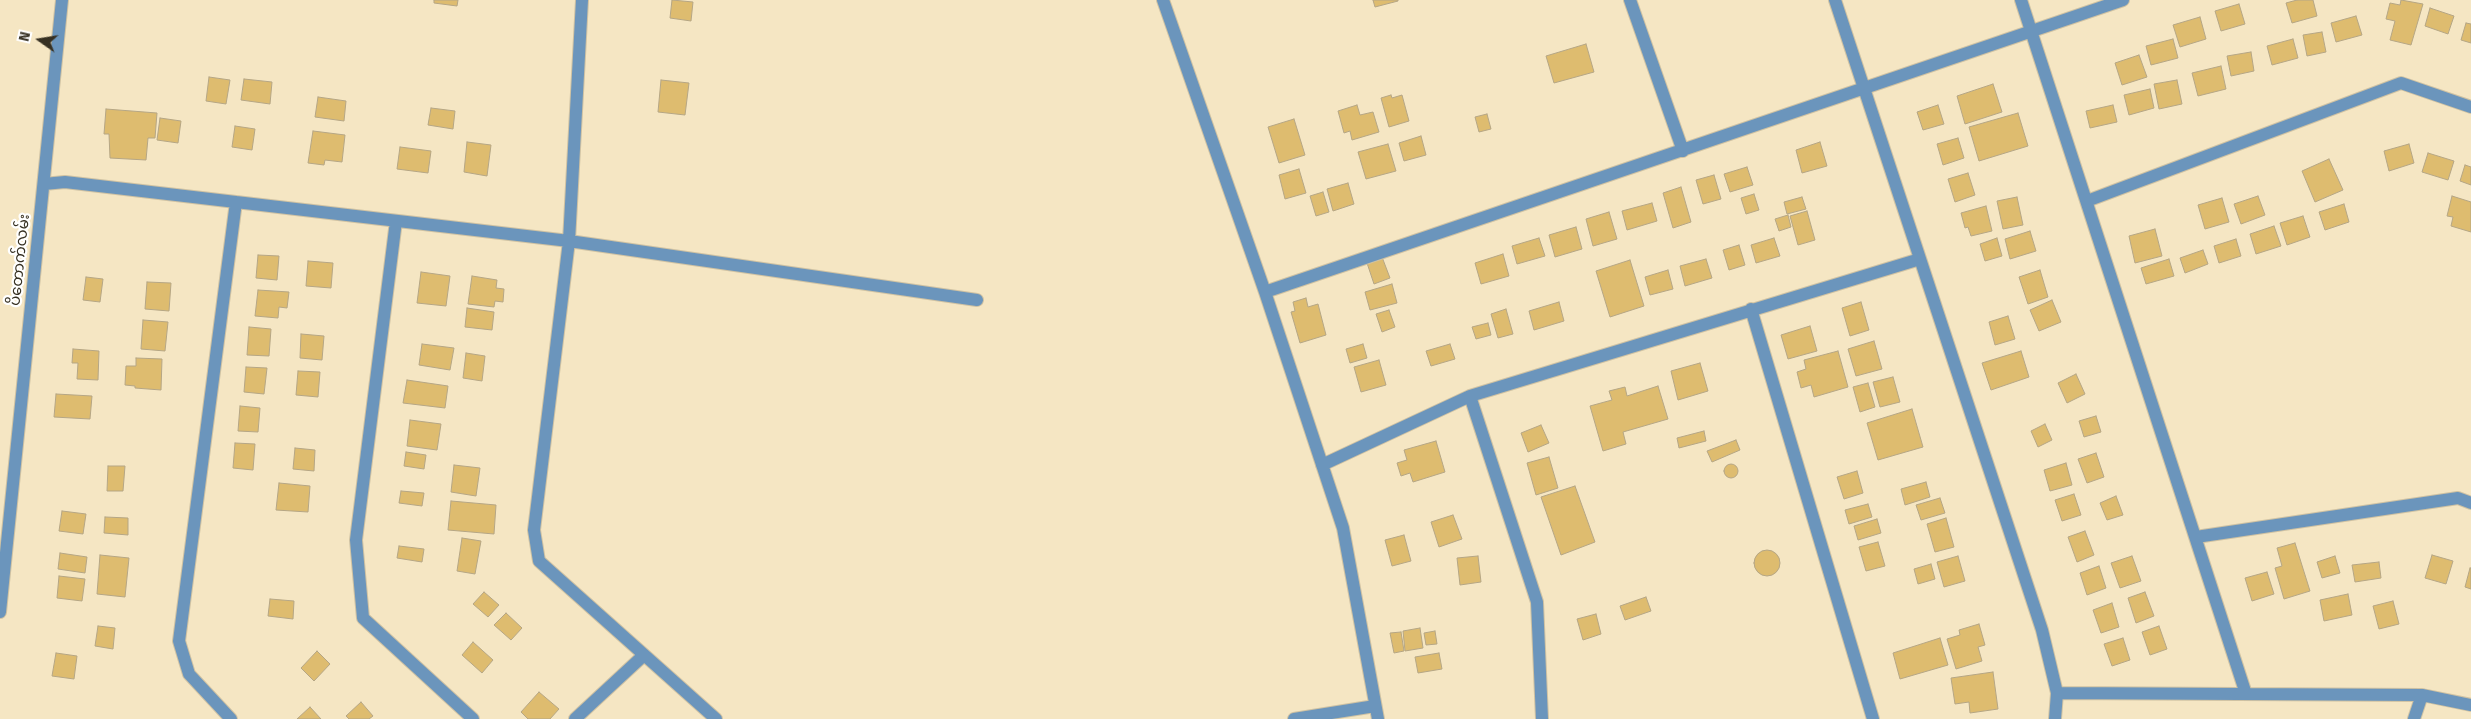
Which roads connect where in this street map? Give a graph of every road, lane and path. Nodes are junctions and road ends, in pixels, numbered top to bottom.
1 (62, 0) edge
2 (582, 0) edge
3 (1163, 0) edge
4 (1630, 0) edge
5 (1834, 0) edge
6 (2021, 0) edge
7 (2123, 0) edge
8 (2032, 32) junction
9 (1865, 90) junction
10 (2471, 107) edge
11 (1683, 151) junction
12 (44, 184) junction
13 (2087, 201) junction
14 (236, 202) junction
15 (396, 221) junction
16 (569, 241) junction
17 (1920, 259) junction
18 (1265, 292) junction
19 (977, 300) dead end
20 (1751, 309) junction
21 (1470, 396) junction
22 (1322, 465) junction
23 (2471, 503) edge
24 (2196, 537) junction
25 (0, 612) edge
26 (644, 655) junction
27 (2057, 692) junction
28 (2246, 694) junction
29 (2422, 695) junction
30 (2471, 705) edge
31 (1376, 713) edge
32 (231, 719) edge
33 (473, 719) edge
34 (576, 719) edge
35 (716, 719) edge
36 (1294, 719) edge
37 (1542, 719) edge
38 (1873, 719) edge
39 (2055, 719) edge
40 (2414, 719) edge

1 - 12 street, ပိတောက်လမ်း
2 - 16 street
3 - 18 street
4 - 11 street
5 - 9 street
6 - 8 street
7 - 8 street
8 - 9 street
8 - 13 street
9 - 11 street
9 - 17 street
10 - 13 street
11 - 18 street
12 - 14 street
12 - 25 street, ပိတောက်လမ်း
13 - 24 street
14 - 15 street
14 - 32 street
15 - 16 street
15 - 33 street
16 - 19 street
16 - 26 street
17 - 20 street
17 - 27 street
18 - 22 street
20 - 21 street
20 - 38 street
21 - 22 street
21 - 37 street
22 - 31 street
23 - 24 street
24 - 28 street
26 - 34 street
26 - 35 street
27 - 28 street
27 - 39 street
28 - 29 street
29 - 30 street
29 - 40 street
31 - 36 street

